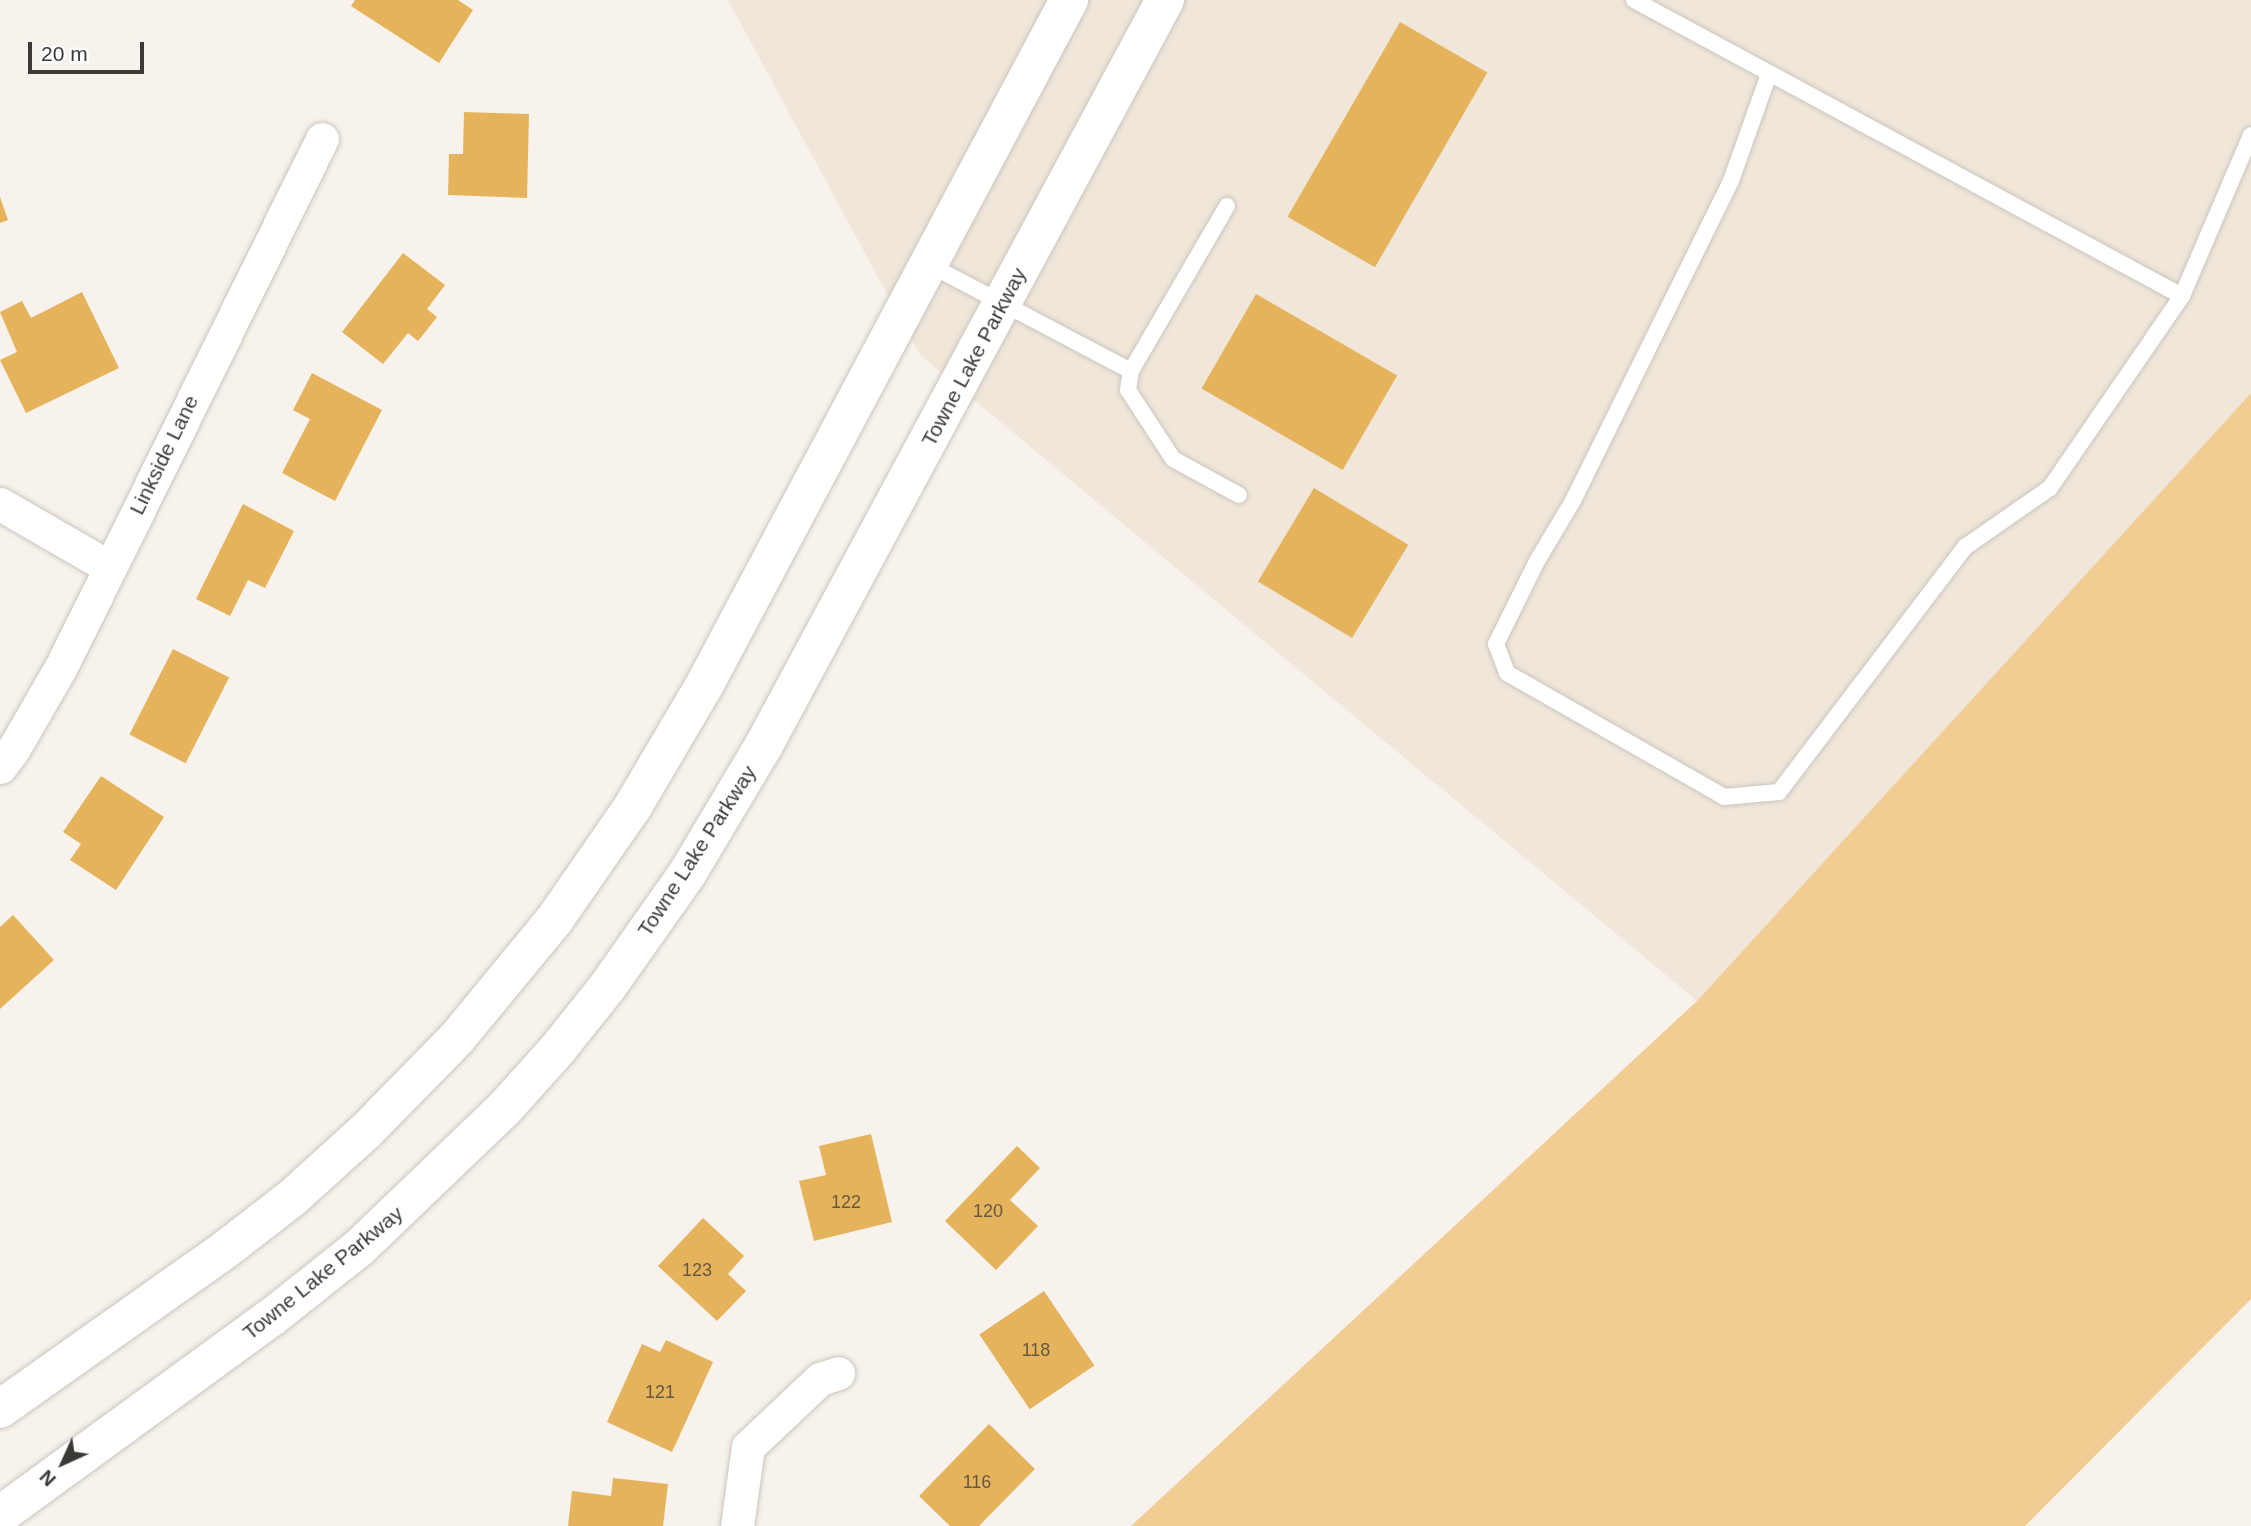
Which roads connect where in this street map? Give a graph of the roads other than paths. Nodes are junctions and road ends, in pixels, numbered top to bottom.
1 (1069, 0) edge
2 (1165, 0) edge
3 (1634, 0) edge
4 (1769, 74) junction
5 (2251, 135) edge
6 (322, 139) dead end
7 (1227, 206) dead end
8 (928, 264) junction
9 (2182, 296) junction
10 (1003, 303) junction
11 (1131, 371) junction
12 (1239, 495) dead end
13 (0, 504) edge
14 (109, 567) junction
15 (0, 768) edge
16 (838, 1373) dead end
17 (0, 1409) edge
18 (0, 1515) edge
19 (737, 1526) edge

1 - 8 main road
2 - 10 main road, Towne Lake Parkway
3 - 4 lane
4 - 9 lane
4 - 9 lane
5 - 9 lane
6 - 14 street, Linkside Lane
7 - 11 lane
8 - 10 lane
8 - 17 main road
10 - 11 lane
10 - 18 main road, Towne Lake Parkway
11 - 12 lane
13 - 14 street
14 - 15 street, Linkside Lane
16 - 19 street

